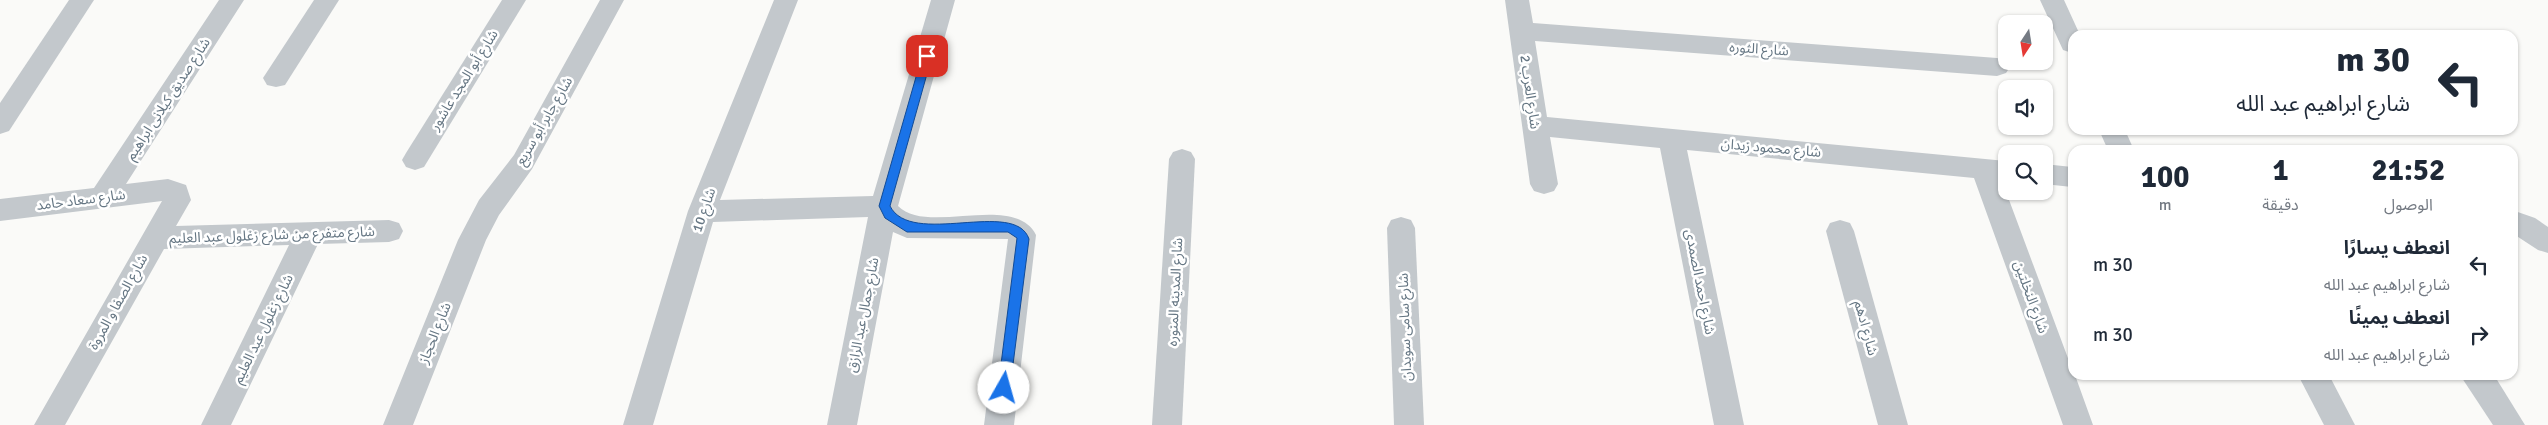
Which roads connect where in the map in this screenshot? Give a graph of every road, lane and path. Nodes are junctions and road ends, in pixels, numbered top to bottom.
1 (82, 0) edge
2 (232, 0) edge
3 (327, 0) edge
4 (514, 0) edge
5 (612, 0) edge
6 (786, 0) edge
7 (943, 0) edge
8 (1517, 0) edge
9 (2052, 0) edge
10 (1521, 31) junction
11 (2068, 35) edge
12 (1997, 67) dead end
13 (276, 78) dead end
14 (0, 124) edge
15 (1535, 126) junction
16 (1671, 139) junction
17 (1182, 159) dead end
18 (415, 160) dead end
19 (1995, 170) edge
20 (2053, 175) edge
21 (2068, 177) edge
22 (1544, 184) dead end
23 (162, 190) joint
24 (103, 197) junction
25 (884, 206) junction
26 (0, 210) edge
27 (702, 211) junction
28 (2518, 223) edge
29 (1401, 228) dead end
30 (389, 231) dead end
31 (1840, 231) dead end
32 (309, 234) junction
33 (154, 238) junction
34 (472, 240) joint
35 (2548, 242) edge
36 (2316, 380) edge
37 (2480, 381) edge
38 (49, 425) edge
39 (216, 425) edge
40 (398, 425) edge
41 (638, 425) edge
42 (842, 425) edge
43 (999, 425) edge
44 (1167, 425) edge
45 (1409, 425) edge
46 (1729, 425) edge
47 (1893, 425) edge
48 (2078, 425) edge
49 (2340, 425) edge
50 (2510, 425) edge

1 - 14 street
2 - 24 street, شارع صديق كيلانى ابراهيم
3 - 13 street
4 - 18 street, شارع أبو المجد عاشور
5 - 34 street, شارع جابر أبو سريع
6 - 27 street, شارع 10
7 - 25 street, شارع جمال عبد الرازق
8 - 10 street, شارع العرب 2
9 - 11 street
10 - 12 street, شارع الثوره
10 - 15 street, شارع العرب 2
15 - 16 street, شارع محمود زيدان
15 - 22 street, شارع العرب 2
16 - 19 street, شارع محمود زيدان
16 - 46 street, شارع احمد الصمدى
17 - 44 street, شارع المدينه المنوره
19 - 48 street, شارع النخلتين
20 - 21 street
23 - 24 street, شارع سعاد حامد
23 - 33 street, شارع الصفا و المروة
24 - 26 street, شارع سعاد حامد
25 - 27 street
25 - 42 street, شارع جمال عبد الرازق
25 - 43 street
27 - 41 street, شارع 10
28 - 35 street
29 - 45 street, شارع سامى سويدان
30 - 32 street, شارع متفرع من شارع زغلول عبد العليم
31 - 47 street, شارع ادهم
32 - 33 street, شارع متفرع من شارع زغلول عبد العليم
32 - 39 street, شارع زغلول عبد العليم
33 - 38 street, شارع الصفا و المروة
34 - 40 street, شارع الحجاز
36 - 49 street
37 - 50 street

